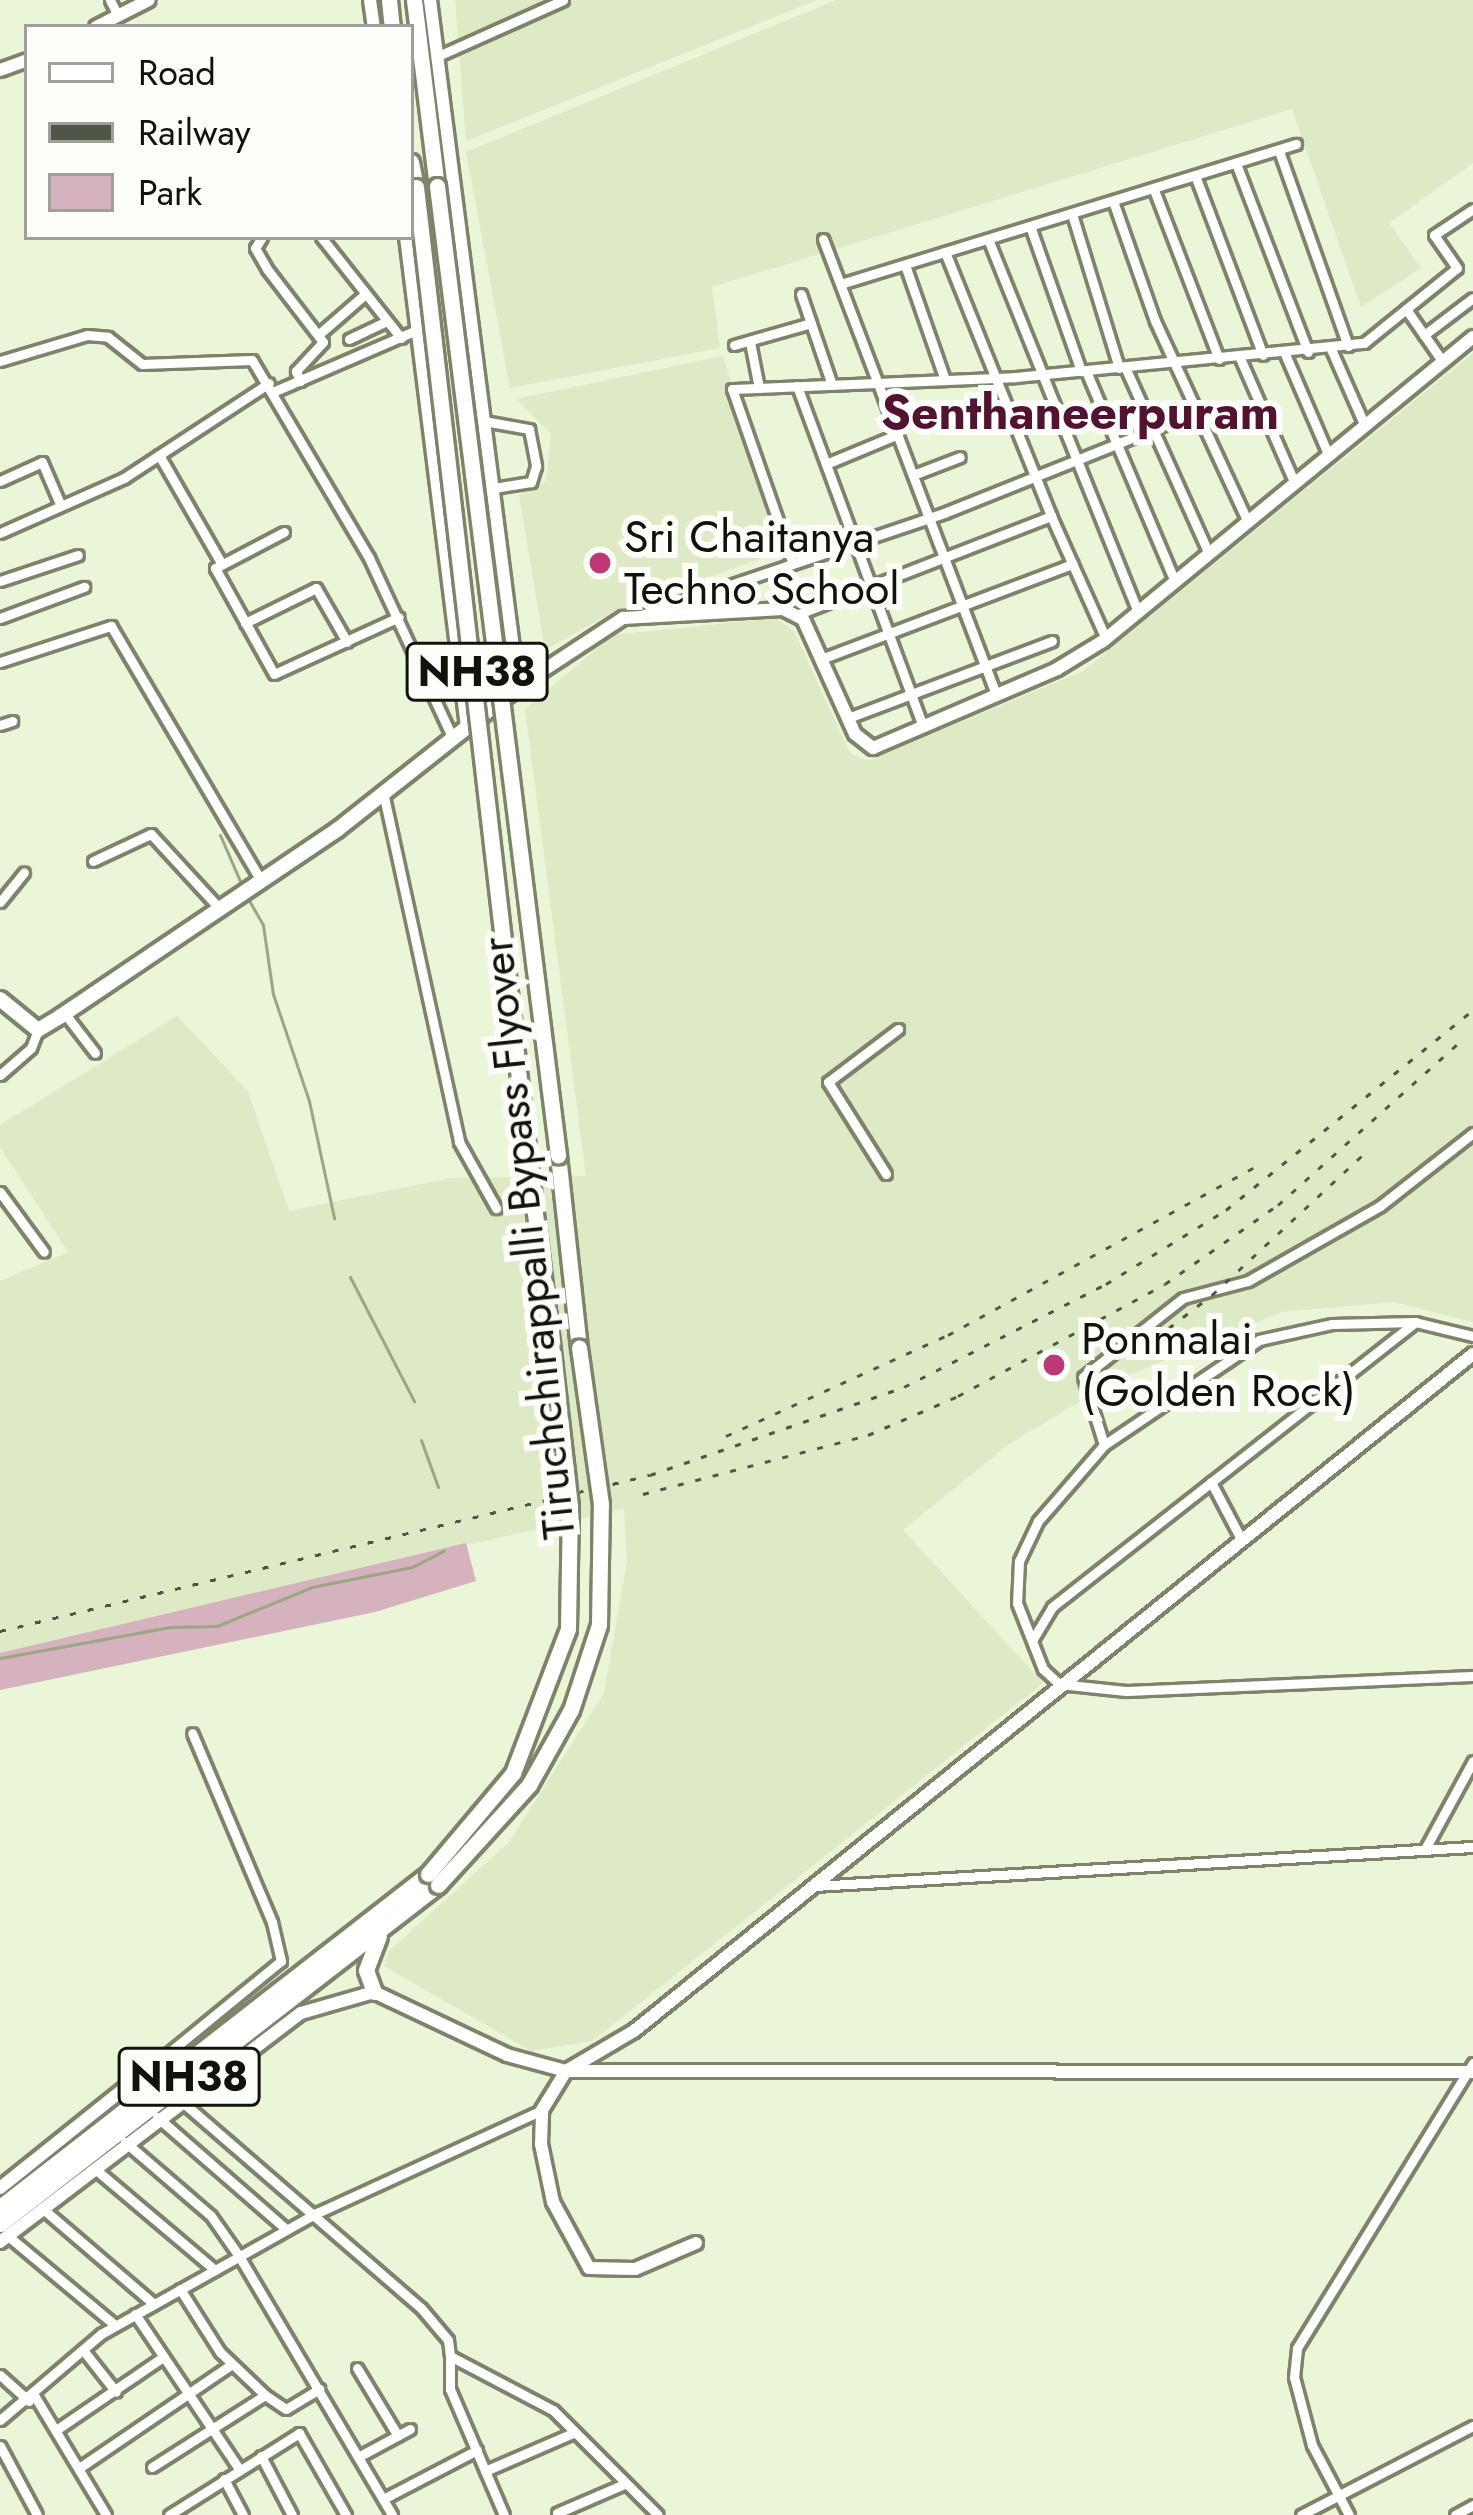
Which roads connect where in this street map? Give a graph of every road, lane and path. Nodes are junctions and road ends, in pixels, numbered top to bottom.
1 (110, 0) edge
2 (149, 0) edge
3 (415, 0) edge
4 (430, 0) edge
5 (563, 0) edge
6 (118, 16) junction
7 (102, 24) edge
8 (438, 56) junction
9 (1296, 144) dead end
10 (1279, 151) junction
11 (1237, 166) junction
12 (414, 177) edge
13 (1196, 178) junction
14 (1154, 190) junction
15 (1113, 201) junction
16 (1473, 208) edge
17 (1072, 214) junction
18 (1030, 226) junction
19 (823, 239) dead end
20 (988, 239) junction
21 (260, 240) edge
22 (323, 240) edge
23 (406, 240) edge
24 (945, 252) junction
25 (905, 265) junction
26 (844, 284) junction
27 (801, 294) dead end
28 (364, 295) junction
29 (1473, 298) edge
30 (1406, 309) junction
31 (387, 322) junction
32 (811, 323) junction
33 (419, 329) junction
34 (318, 335) junction
35 (1424, 335) junction
36 (400, 338) junction
37 (1473, 338) edge
38 (349, 339) dead end
39 (750, 342) junction
40 (734, 345) dead end
41 (1348, 346) junction
42 (1330, 349) junction
43 (1308, 352) junction
44 (1285, 354) junction
45 (1263, 355) junction
46 (1240, 358) junction
47 (1219, 359) junction
48 (0, 361) edge
49 (1443, 362) junction
50 (1175, 363) junction
51 (1122, 368) junction
52 (1084, 371) junction
53 (1036, 375) junction
54 (992, 378) junction
55 (945, 380) junction
56 (300, 381) junction
57 (876, 382) junction
58 (797, 386) junction
59 (832, 386) junction
60 (272, 387) junction
61 (759, 388) junction
62 (1196, 412) junction
63 (484, 421) junction
64 (1365, 426) junction
65 (1153, 430) junction
66 (896, 435) junction
67 (1117, 445) junction
68 (159, 455) junction
69 (1329, 456) junction
70 (960, 457) dead end
71 (1073, 463) junction
72 (826, 464) junction
73 (914, 475) junction
74 (1034, 478) junction
75 (0, 481) edge
76 (1295, 484) junction
77 (493, 488) junction
78 (60, 504) junction
79 (1051, 516) junction
80 (928, 518) junction
81 (1248, 522) junction
82 (0, 532) edge
83 (284, 532) dead end
84 (854, 542) junction
85 (1209, 554) junction
86 (78, 555) dead end
87 (944, 558) junction
88 (792, 561) junction
89 (221, 563) junction
90 (1073, 564) junction
91 (0, 581) edge
92 (1175, 582) junction
93 (870, 584) junction
94 (84, 587) dead end
95 (961, 606) junction
96 (1138, 613) junction
97 (796, 615) junction
98 (0, 617) edge
99 (399, 617) junction
100 (640, 617) junction
101 (245, 623) junction
102 (889, 634) junction
103 (1106, 638) junction
104 (1052, 641) dead end
105 (347, 642) junction
106 (821, 659) junction
107 (0, 662) edge
108 (985, 666) junction
109 (518, 687) junction
110 (912, 694) junction
111 (996, 695) junction
112 (848, 718) junction
113 (467, 724) junction
114 (923, 727) junction
115 (451, 736) junction
116 (383, 792) junction
117 (93, 861) dead end
118 (23, 872) dead end
119 (262, 881) junction
120 (0, 902) edge
121 (221, 910) junction
122 (0, 999) edge
123 (65, 1014) junction
124 (898, 1029) dead end
125 (38, 1030) junction
126 (95, 1053) dead end
127 (0, 1075) edge
128 (1473, 1133) edge
129 (886, 1174) dead end
130 (0, 1192) edge
131 (496, 1208) dead end
132 (44, 1252) dead end
133 (1415, 1322) junction
134 (1473, 1336) edge
135 (1473, 1354) edge
136 (1104, 1445) junction
137 (1211, 1482) junction
138 (1240, 1537) junction
139 (1033, 1640) junction
140 (1473, 1676) edge
141 (1059, 1684) junction
142 (192, 1732) dead end
143 (1473, 1761) edge
144 (1473, 1847) edge
145 (1425, 1849) junction
146 (433, 1880) junction
147 (812, 1886) junction
148 (380, 1933) junction
149 (374, 1992) junction
150 (181, 2066) junction
151 (1471, 2069) edge
152 (566, 2071) junction
153 (135, 2080) junction
154 (180, 2100) junction
155 (542, 2110) junction
156 (158, 2117) junction
157 (125, 2142) junction
158 (94, 2168) junction
159 (0, 2188) edge
160 (0, 2207) edge
161 (44, 2209) junction
162 (317, 2213) junction
163 (286, 2229) junction
164 (3, 2234) edge
165 (696, 2242) dead end
166 (239, 2256) junction
167 (215, 2270) junction
168 (180, 2289) junction
169 (154, 2304) junction
170 (135, 2314) junction
171 (115, 2325) junction
172 (83, 2350) junction
173 (450, 2356) junction
174 (164, 2357) junction
175 (232, 2365) junction
176 (357, 2368) dead end
177 (0, 2375) edge
178 (319, 2389) junction
179 (116, 2392) junction
180 (188, 2392) junction
181 (265, 2395) junction
182 (32, 2398) junction
183 (286, 2409) junction
184 (0, 2420) edge
185 (1473, 2426) edge
186 (410, 2429) dead end
187 (56, 2430) junction
188 (213, 2430) junction
189 (575, 2432) junction
190 (299, 2433) junction
191 (398, 2436) junction
192 (0, 2446) edge
193 (477, 2450) junction
194 (260, 2456) junction
195 (358, 2457) junction
196 (79, 2468) junction
197 (152, 2468) dead end
198 (239, 2469) junction
199 (485, 2470) junction
200 (224, 2479) junction
201 (624, 2484) junction
202 (1339, 2493) junction
203 (382, 2499) junction
204 (1473, 2505) edge
205 (557, 2513) edge
206 (37, 2515) edge
207 (106, 2515) edge
208 (170, 2515) edge
209 (243, 2515) edge
210 (292, 2515) edge
211 (346, 2515) edge
212 (392, 2515) edge
213 (504, 2515) edge
214 (658, 2515) edge
215 (1301, 2515) edge
216 (1348, 2515) edge
217 (1455, 2515) edge

1 - 6 street
2 - 6 street
3 - 146 highway, Tiruchchirappalli Bypass Flyover / NH38, bridge
4 - 8 street
5 - 8 street
6 - 7 street
8 - 63 street
9 - 10 street
10 - 11 street
10 - 41 street
11 - 13 street
11 - 43 street
12 - 146 highway, Tiruchchirappalli Bypass Flyover / NH38, bridge
13 - 14 street
13 - 45 street
14 - 15 street
14 - 47 street
15 - 17 street
15 - 50 street
16 - 30 street
17 - 18 street
17 - 51 street
18 - 20 street
18 - 52 street
19 - 26 street
20 - 24 street
20 - 53 street
21 - 34 street
22 - 28 street
23 - 33 street
24 - 25 street
24 - 54 street
25 - 26 street
25 - 55 street
26 - 57 street
27 - 32 street
28 - 31 street
28 - 34 street
29 - 35 street
30 - 35 street
30 - 41 street
31 - 36 street
31 - 38 street
32 - 39 street
32 - 59 street
33 - 36 street
33 - 113 street
34 - 56 street
35 - 49 street
36 - 56 street
37 - 49 street
39 - 40 street
39 - 61 street
41 - 42 street
42 - 43 street
42 - 64 street
43 - 44 street
44 - 45 street
44 - 69 street
45 - 46 street
46 - 47 street
46 - 76 street
47 - 50 street
48 - 60 street
49 - 64 street
50 - 51 street
50 - 62 street
51 - 52 street
51 - 65 street
52 - 53 street
52 - 67 street
53 - 54 street
53 - 71 street
54 - 55 street
54 - 74 street
55 - 57 street
56 - 60 street
57 - 59 street
57 - 66 street
58 - 59 street
58 - 61 street
58 - 72 street
60 - 68 street
60 - 99 street
61 - 88 street
62 - 65 street
62 - 81 street
63 - 77 street
63 - 77 street
64 - 69 street
65 - 67 street
65 - 85 street
66 - 72 street
66 - 73 street
67 - 71 street
67 - 92 street
68 - 78 street
68 - 89 street
69 - 76 street
70 - 73 street
71 - 74 street
71 - 96 street
72 - 84 street
73 - 80 street
74 - 79 street
74 - 80 street
75 - 78 street
76 - 81 street
77 - 109 street
78 - 82 street
79 - 87 street
79 - 90 street
80 - 84 street
80 - 87 street
81 - 85 street
83 - 89 street
84 - 88 street
84 - 93 street
85 - 92 street
86 - 91 street
87 - 93 street
87 - 95 street
88 - 100 street
89 - 101 street
90 - 95 street
90 - 103 street
92 - 96 street
93 - 97 street
93 - 102 street
94 - 98 street
95 - 102 street
95 - 108 street
96 - 103 street
97 - 100 street
97 - 106 street
99 - 105 street
99 - 115 street
100 - 109 street
101 - 105 street
101 - 105 street
102 - 106 street
102 - 110 street
103 - 111 street
104 - 108 street
106 - 112 street
107 - 119 street
108 - 110 street
108 - 111 street
109 - 113 main road
110 - 112 street
110 - 114 street
111 - 114 street
112 - 114 street
113 - 115 main road
115 - 116 main road
116 - 119 main road
116 - 131 street
117 - 121 street
118 - 120 street
119 - 121 main road
121 - 123 main road
122 - 125 main road
123 - 125 main road
123 - 126 street
124 - 129 street
125 - 127 street
128 - 136 street
130 - 132 street
133 - 134 street
133 - 136 street
133 - 137 street
135 - 138 street
136 - 139 street
137 - 138 street
137 - 139 street
138 - 141 street
139 - 141 street
140 - 141 street
141 - 147 street
142 - 153 street
143 - 145 street
144 - 145 street
145 - 147 street
146 - 148 highway, Tiruchchirappalli Bypass Flyover / NH38
146 - 150 highway, Tiruchchirappalli Bypass Flyover / NH38
147 - 152 street
148 - 149 highway
148 - 164 highway, Tiruchchirappalli Bypass Flyover / NH38
149 - 152 street
149 - 154 street
150 - 153 street
150 - 160 highway, Tiruchchirappalli Bypass Flyover / NH38
151 - 152 street
151 - 202 street
152 - 155 street
153 - 159 street
154 - 156 street
154 - 162 street
155 - 162 street
155 - 165 street
156 - 157 street
156 - 163 street
157 - 158 street
157 - 166 street
158 - 161 street
158 - 167 street
161 - 164 street
161 - 169 street
162 - 163 street
162 - 173 street
163 - 166 street
164 - 171 street
166 - 167 street
166 - 178 street
167 - 168 street
168 - 169 street
168 - 175 street
169 - 170 street
170 - 171 street
170 - 174 street
171 - 172 street
172 - 179 street
172 - 182 street
173 - 189 street
173 - 193 street
174 - 179 street
174 - 180 street
175 - 180 street
175 - 181 street
176 - 191 street
177 - 182 street
178 - 183 street
178 - 195 street
179 - 187 street
180 - 188 street
180 - 196 street
181 - 183 street
181 - 188 street
182 - 184 street
182 - 187 street
183 - 190 street
185 - 202 street
186 - 191 street
187 - 196 street
188 - 197 street
188 - 198 street
189 - 199 street
189 - 201 street
190 - 194 street
190 - 211 street
191 - 195 street
192 - 206 street
193 - 199 street
193 - 203 street
194 - 198 street
194 - 210 street
195 - 203 street
196 - 207 street
198 - 200 street
199 - 213 street
200 - 208 street
200 - 209 street
201 - 205 street
201 - 214 street
202 - 215 street
202 - 216 street
203 - 212 street
204 - 217 street

